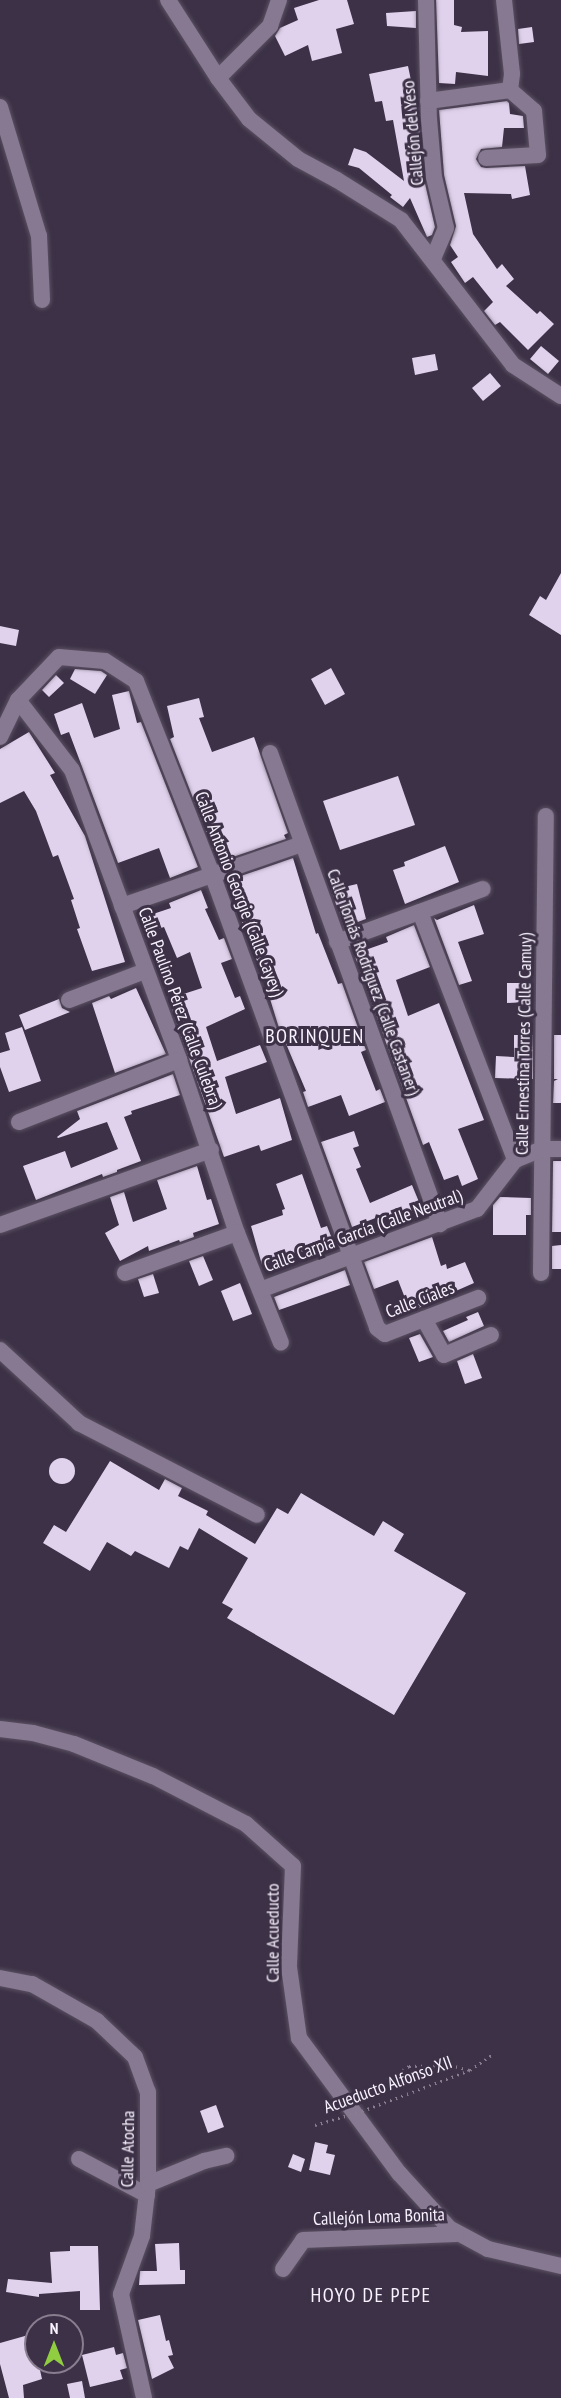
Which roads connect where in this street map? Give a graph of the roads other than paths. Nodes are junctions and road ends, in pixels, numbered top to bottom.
1 (168, 0) edge
2 (279, 0) edge
3 (426, 0) edge
4 (504, 0) edge
5 (218, 78) junction
6 (510, 90) junction
7 (428, 101) junction
8 (0, 107) edge
9 (486, 158) dead end
10 (433, 259) junction
11 (42, 300) dead end
12 (561, 396) edge
13 (18, 700) junction
14 (0, 737) edge
15 (270, 753) dead end
16 (546, 816) dead end
17 (302, 844) junction
18 (212, 874) junction
19 (483, 888) dead end
20 (122, 906) junction
21 (420, 912) junction
22 (337, 942) junction
23 (145, 970) junction
24 (69, 1000) dead end
25 (179, 1060) junction
26 (19, 1122) dead end
27 (542, 1149) junction
28 (561, 1149) edge
29 (211, 1150) junction
30 (515, 1160) junction
31 (440, 1224) junction
32 (0, 1225) edge
33 (237, 1233) junction
34 (350, 1257) junction
35 (125, 1273) dead end
36 (541, 1273) dead end
37 (260, 1290) junction
38 (478, 1298) dead end
39 (424, 1319) junction
40 (377, 1328) joint
41 (491, 1335) dead end
42 (281, 1343) dead end
43 (0, 1350) edge
44 (257, 1515) dead end
45 (0, 1729) edge
46 (0, 1978) edge
47 (226, 2156) dead end
48 (79, 2159) dead end
49 (147, 2189) junction
50 (456, 2234) junction
51 (561, 2266) edge
52 (283, 2269) dead end
53 (144, 2398) edge

1 - 5 street
2 - 5 street
3 - 7 street, Callejón del Yeso
4 - 6 street
5 - 10 street
6 - 7 street
6 - 9 street
7 - 10 street, Callejón del Yeso
8 - 11 street
10 - 12 street
13 - 14 street, Calle Antonio Georgie (Calle Cayey)
13 - 18 street, Calle Antonio Georgie (Calle Cayey)
13 - 20 street, Calle Paulino Pérez (Calle Culebra)
15 - 17 street, Calle Tomás Rodríguez (Calle Castaner)
16 - 27 street, Calle Ernestina Torres (Calle Camuy)
17 - 18 street
17 - 22 street, Calle Tomás Rodríguez (Calle Castaner)
18 - 20 street
18 - 34 street, Calle Antonio Georgie (Calle Cayey)
19 - 21 street
20 - 23 street, Calle Paulino Pérez (Calle Culebra)
21 - 22 street
21 - 30 street
22 - 31 street, Calle Tomás Rodríguez (Calle Castaner)
23 - 24 street
23 - 25 street, Calle Paulino Pérez (Calle Culebra)
25 - 26 street
25 - 29 street, Calle Paulino Pérez (Calle Culebra)
27 - 28 street
27 - 30 street
27 - 36 street, Calle Ernestina Torres (Calle Camuy)
29 - 32 street
29 - 33 street, Calle Paulino Pérez (Calle Culebra)
30 - 31 street, Calle Carpía García (Calle Neutral)
31 - 34 street, Calle Carpía García (Calle Neutral)
33 - 35 street
33 - 37 street, Calle Paulino Pérez (Calle Culebra)
34 - 37 street, Calle Carpía García (Calle Neutral)
34 - 40 street, Calle Antonio Georgie (Calle Cayey)
37 - 42 street, Calle Paulino Pérez (Calle Culebra)
38 - 39 street, Calle Ciales
39 - 40 street, Calle Ciales
39 - 41 street
43 - 44 street
45 - 50 street, Calle Acueducto
46 - 49 street, Calle Atocha
47 - 49 street
48 - 49 street
49 - 53 street, Calle Atocha
50 - 51 street, Calle Acueducto
50 - 52 street, Callejón Loma Bonita

